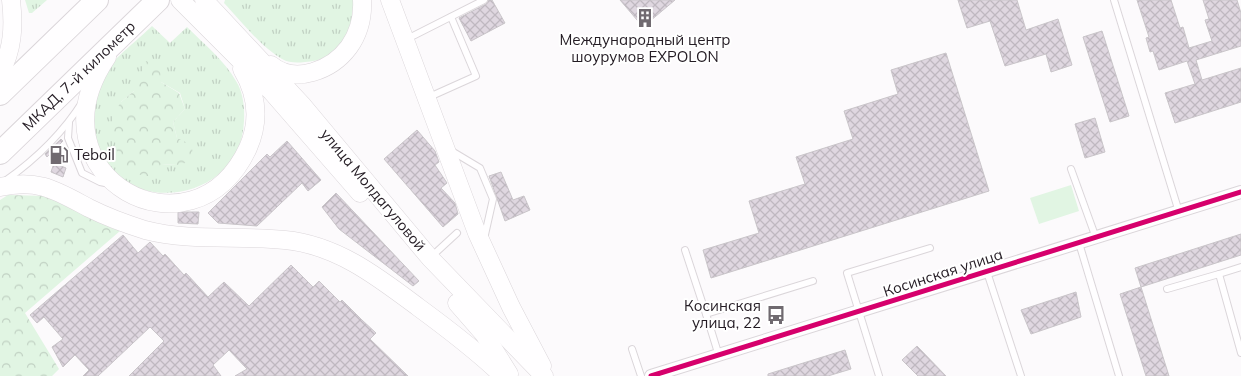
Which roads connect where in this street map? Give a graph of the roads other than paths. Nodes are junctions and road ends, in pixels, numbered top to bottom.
1 (11, 0) edge
2 (97, 0) edge
3 (158, 0) edge
4 (180, 0) edge
5 (362, 0) edge
6 (390, 0) edge
7 (484, 0) edge
8 (1114, 0) edge
9 (207, 3) edge
10 (451, 17) junction
11 (123, 33) junction
12 (404, 41) junction
13 (251, 49) junction
14 (234, 56) junction
15 (0, 73) edge
16 (0, 94) edge
17 (87, 94) junction
18 (426, 98) junction
19 (69, 123) junction
20 (444, 146) junction
21 (0, 153) edge
22 (1072, 169) dead end
23 (116, 185) junction
24 (0, 186) edge
25 (1241, 192) edge
26 (1179, 212) junction
27 (457, 232) dead end
28 (1096, 238) junction
29 (1079, 243) junction
30 (483, 245) junction
31 (930, 248) dead end
32 (685, 250) dead end
33 (430, 258) junction
34 (1241, 267) edge
35 (987, 272) junction
36 (1219, 274) junction
37 (813, 281) dead end
38 (1167, 289) dead end
39 (859, 312) junction
40 (706, 314) junction
41 (632, 349) dead end
42 (1241, 353) edge
43 (719, 356) junction
44 (503, 376) edge
45 (511, 376) edge
46 (546, 376) edge
47 (641, 376) edge
48 (651, 376) edge
49 (879, 376) edge
50 (1021, 376) edge
51 (1119, 376) edge

1 - 15 main road
2 - 16 highway
3 - 11 highway, МКАД, 7-й километр
4 - 14 main road, улица Молдагуловой
5 - 13 main road
6 - 12 main road
7 - 10 lane
8 - 26 lane
9 - 13 main road, улица Молдагуловой
10 - 12 lane
10 - 18 lane
11 - 17 main road
11 - 21 highway, МКАД, 7-й километр
12 - 18 main road
13 - 33 main road, улица Молдагуловой
14 - 23 main road
14 - 45 main road, улица Молдагуловой
17 - 19 lane
17 - 23 main road
18 - 20 main road
19 - 23 lane
19 - 24 lane
20 - 30 main road
20 - 30 lane
22 - 28 lane
24 - 44 main road
25 - 26 street, Косинская улица
26 - 28 street, Косинская улица
27 - 33 lane
28 - 29 street, Косинская улица
29 - 35 street, Косинская улица
29 - 51 lane
30 - 46 main road
31 - 39 lane
32 - 40 lane
33 - 46 main road, улица Молдагуловой
34 - 36 lane
35 - 39 street, Косинская улица
35 - 50 lane
36 - 38 lane
36 - 42 lane
37 - 40 lane
39 - 43 street, Косинская улица
39 - 49 lane
40 - 43 lane
41 - 47 lane
43 - 48 street, Косинская улица

